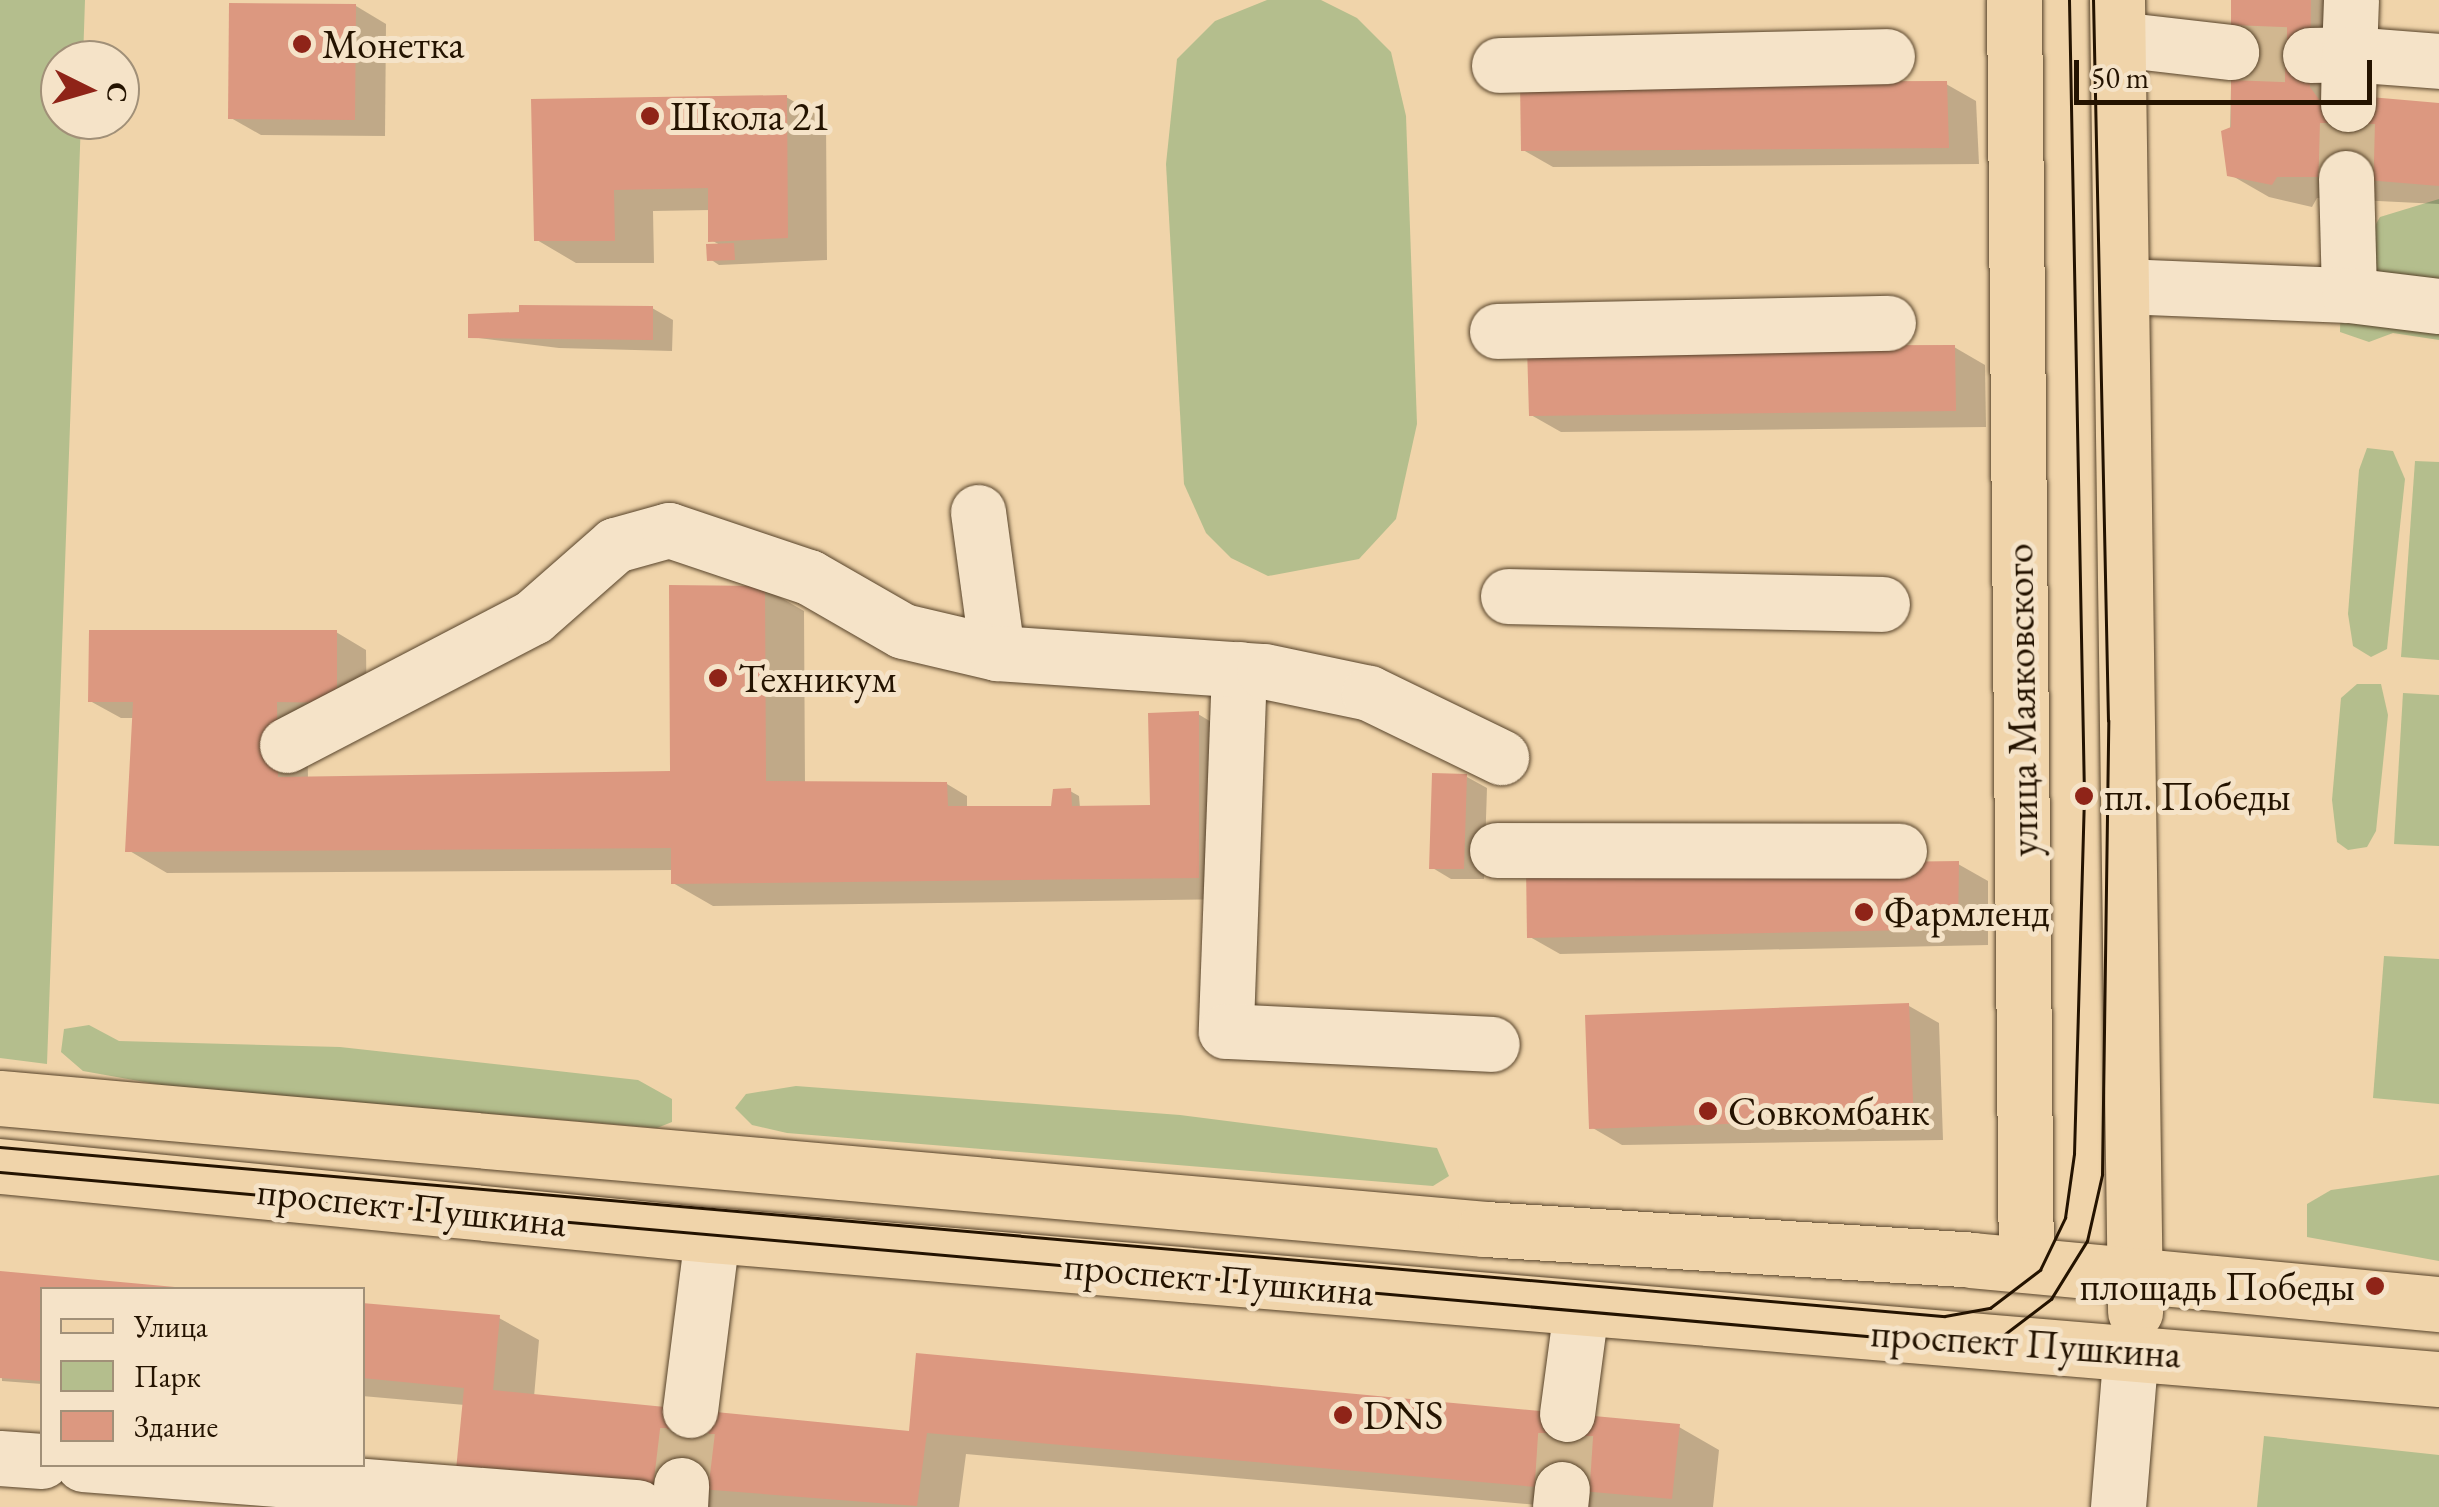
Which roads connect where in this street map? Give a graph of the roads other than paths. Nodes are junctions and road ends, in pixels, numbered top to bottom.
1 (2014, 0) edge
2 (2351, 0) edge
3 (2118, 19) edge
4 (2231, 52) tunnel mouth
5 (1887, 56) dead end
6 (2439, 61) edge
7 (1499, 65) dead end
8 (2346, 178) tunnel mouth
9 (2122, 286) junction
10 (2350, 295) junction
11 (2439, 306) edge
12 (1888, 322) dead end
13 (1497, 331) dead end
14 (978, 512) dead end
15 (1508, 596) dead end
16 (1882, 604) dead end
17 (997, 652) junction
18 (1239, 669) junction
19 (287, 745) dead end
20 (1501, 757) dead end
21 (1497, 850) dead end
22 (1899, 851) dead end
23 (1492, 1044) dead end
24 (0, 1098) edge
25 (0, 1166) edge
26 (712, 1235) junction
27 (2026, 1264) junction
28 (2139, 1274) junction
29 (2439, 1304) edge
30 (1581, 1309) junction
31 (2131, 1350) junction
32 (2439, 1379) edge
33 (690, 1410) tunnel mouth
34 (1567, 1414) tunnel mouth
35 (0, 1458) edge
36 (40, 1462) edge
37 (132, 1467) edge
38 (666, 1500) edge
39 (2118, 1507) edge

1 - 27 main road, улица Маяковского
2 - 6 street
3 - 4 street
3 - 9 main road
5 - 7 street
8 - 10 street
9 - 10 street
9 - 28 main road
10 - 11 street
12 - 13 street
14 - 17 street
15 - 16 street
17 - 18 street
17 - 19 street
18 - 20 street
18 - 23 street
21 - 22 street
24 - 27 main road, проспект Пушкина
25 - 26 main road, проспект Пушкина
26 - 30 main road, проспект Пушкина
26 - 33 street
27 - 28 main road, проспект Пушкина
27 - 31 main road
28 - 29 main road, проспект Пушкина
28 - 31 main road
30 - 31 main road, проспект Пушкина
30 - 34 street
31 - 32 main road, проспект Пушкина
31 - 39 street
35 - 36 street
37 - 38 street

